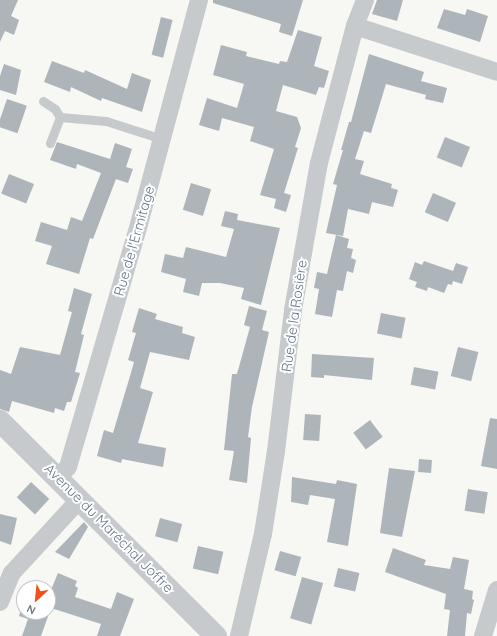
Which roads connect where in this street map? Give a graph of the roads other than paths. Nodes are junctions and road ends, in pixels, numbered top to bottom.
1 (199, 0) edge
2 (365, 0) edge
3 (356, 26) junction
4 (497, 72) edge
5 (43, 101) dead end
6 (60, 117) junction
7 (162, 139) junction
8 (50, 143) dead end
9 (0, 421) edge
10 (59, 477) junction
11 (80, 498) junction
12 (497, 590) edge
13 (0, 602) edge
14 (216, 636) edge
15 (239, 636) edge
16 (483, 636) edge

1 - 7 street, Rue de l'Ermitage
2 - 3 street, Rue de la Rosière
3 - 4 street
3 - 15 street, Rue de la Rosière
5 - 6 lane
6 - 7 lane
6 - 8 lane
7 - 10 street, Rue de l'Ermitage
9 - 10 street, Avenue du Maréchal Joffre
10 - 11 street, Avenue du Maréchal Joffre
11 - 13 street
11 - 14 street, Avenue du Maréchal Joffre
12 - 16 street

